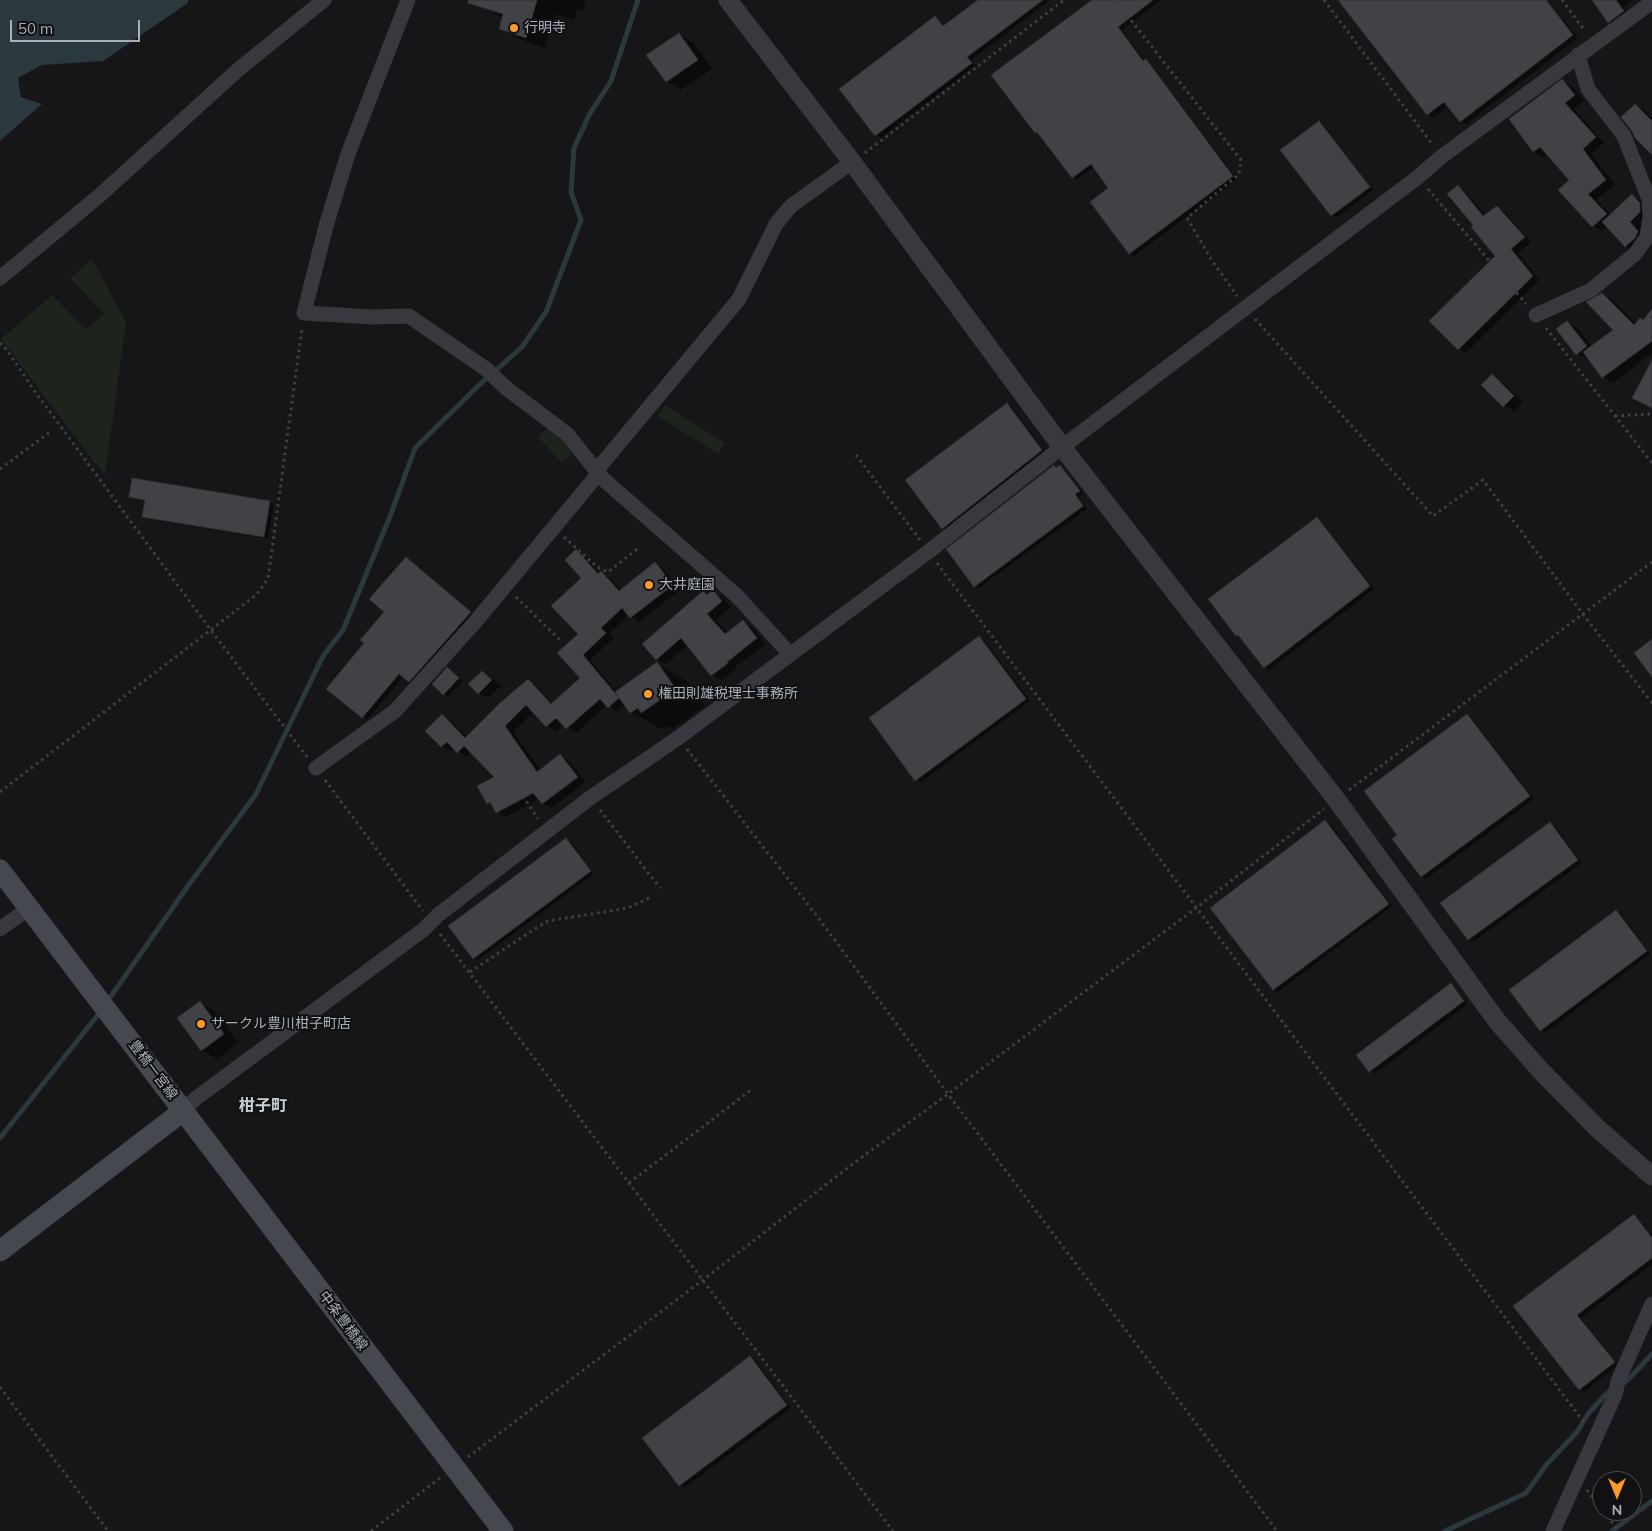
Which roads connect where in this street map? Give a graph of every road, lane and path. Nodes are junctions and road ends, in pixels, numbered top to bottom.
1 (324, 0) edge
2 (408, 0) edge
3 (728, 0) edge
4 (1064, 0) edge
5 (1114, 0) edge
6 (1324, 0) edge
7 (1562, 0) edge
8 (1652, 2) edge
9 (1594, 44) junction
10 (1578, 55) junction
11 (1441, 156) junction
12 (852, 162) junction
13 (0, 278) edge
14 (1246, 308) junction
15 (304, 313) junction
16 (1536, 315) dead end
17 (0, 344) edge
18 (1652, 414) edge
19 (1615, 416) dead end
20 (50, 432) dead end
21 (1062, 447) junction
22 (856, 455) dead end
23 (0, 469) edge
24 (598, 472) junction
25 (562, 535) dead end
26 (640, 547) dead end
27 (928, 552) junction
28 (1652, 562) edge
29 (514, 595) dead end
30 (1582, 613) junction
31 (210, 629) junction
32 (562, 642) dead end
33 (790, 654) junction
34 (1652, 703) edge
35 (678, 738) junction
36 (316, 768) junction
37 (0, 792) edge
38 (523, 796) dead end
39 (590, 798) junction
40 (1336, 799) junction
41 (547, 832) junction
42 (0, 870) edge
43 (660, 888) dead end
44 (651, 898) dead end
45 (29, 908) junction
46 (1196, 908) junction
47 (432, 922) junction
48 (0, 929) edge
49 (470, 972) junction
50 (751, 1090) dead end
51 (948, 1094) junction
52 (183, 1111) junction
53 (1652, 1176) edge
54 (629, 1182) junction
55 (0, 1251) edge
56 (703, 1280) junction
57 (1652, 1304) edge
58 (0, 1387) edge
59 (1581, 1419) dead end
60 (455, 1467) junction
61 (1578, 1478) junction
62 (1592, 1496) edge
63 (1611, 1521) edge
64 (108, 1531) edge
65 (371, 1531) edge
66 (503, 1531) edge
67 (893, 1531) edge
68 (1277, 1531) edge
69 (1553, 1531) edge
70 (1619, 1531) edge

1 - 13 street
2 - 15 street
3 - 12 street
4 - 12 path
5 - 14 path
6 - 11 path
7 - 9 path
8 - 9 street
9 - 10 street
10 - 11 street
10 - 16 street
11 - 14 street
12 - 21 street
12 - 24 street
14 - 21 street
14 - 30 path
15 - 24 street
15 - 31 path
17 - 31 path
18 - 19 path
20 - 23 path
21 - 27 street
21 - 40 street
22 - 27 path
24 - 33 street
24 - 36 street
25 - 26 path
27 - 33 street
27 - 46 path
28 - 30 path
29 - 32 path
30 - 34 path
30 - 40 path
31 - 36 path
31 - 37 path
33 - 35 street
35 - 39 street
35 - 51 path
36 - 47 path
38 - 41 path
39 - 41 street
39 - 43 path
40 - 46 path
40 - 53 street
41 - 47 street
42 - 45 main road, 豊橋一宮線
44 - 49 path
45 - 48 street
45 - 52 main road, 豊橋一宮線
46 - 51 path
46 - 59 path
47 - 49 path
47 - 52 street
49 - 54 path
50 - 54 path
51 - 56 path
51 - 68 path
52 - 55 main road, 豊橋一宮線
52 - 60 main road, 中条豊橋線
54 - 56 path
56 - 60 path
56 - 67 path
57 - 61 street
58 - 64 path
60 - 65 path
60 - 66 main road, 中条豊橋線
61 - 62 path
61 - 69 street
63 - 70 path

